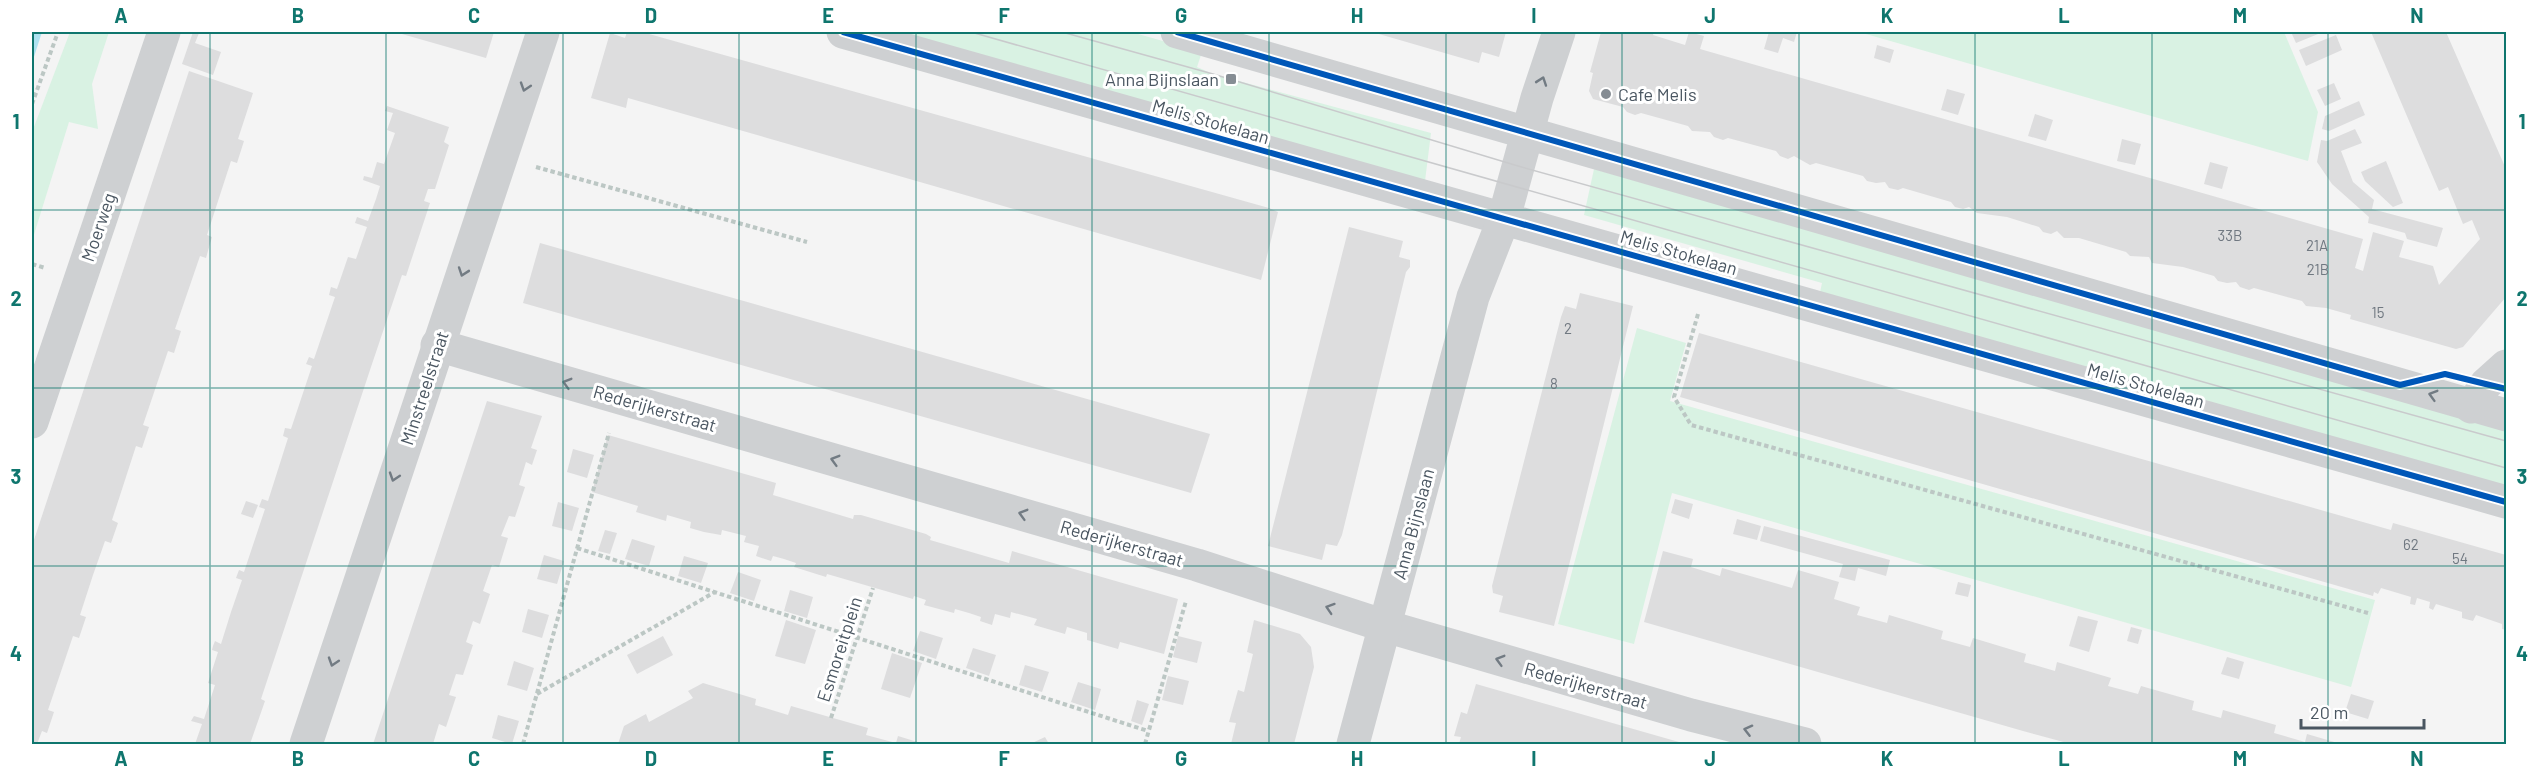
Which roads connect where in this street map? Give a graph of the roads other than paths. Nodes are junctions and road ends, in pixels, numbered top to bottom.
1 (164, 32) edge
2 (543, 32) edge
3 (843, 32) edge
4 (1177, 32) edge
5 (1559, 32) edge
6 (1527, 132) junction
7 (1504, 218) junction
8 (437, 345) junction
9 (2506, 366) edge
10 (2471, 406) junction
11 (2506, 415) edge
12 (32, 422) edge
13 (2506, 502) edge
14 (1385, 626) junction
15 (306, 744) edge
16 (1353, 744) edge
17 (1804, 744) edge

1 - 12 street, Moerweg
2 -> 8 street, Minstreelstraat
3 - 7 street, Melis Stokelaan
4 - 6 street
6 -> 5 street, Anna Bijnslaan
6 - 7 street, Anna Bijnslaan
10 -> 6 street
7 - 13 street, Melis Stokelaan
7 - 14 street, Anna Bijnslaan
14 -> 8 street, Rederijkerstraat
8 -> 15 street, Minstreelstraat
9 - 10 street
10 - 11 street
14 - 16 street, Anna Bijnslaan
17 -> 14 street, Rederijkerstraat

